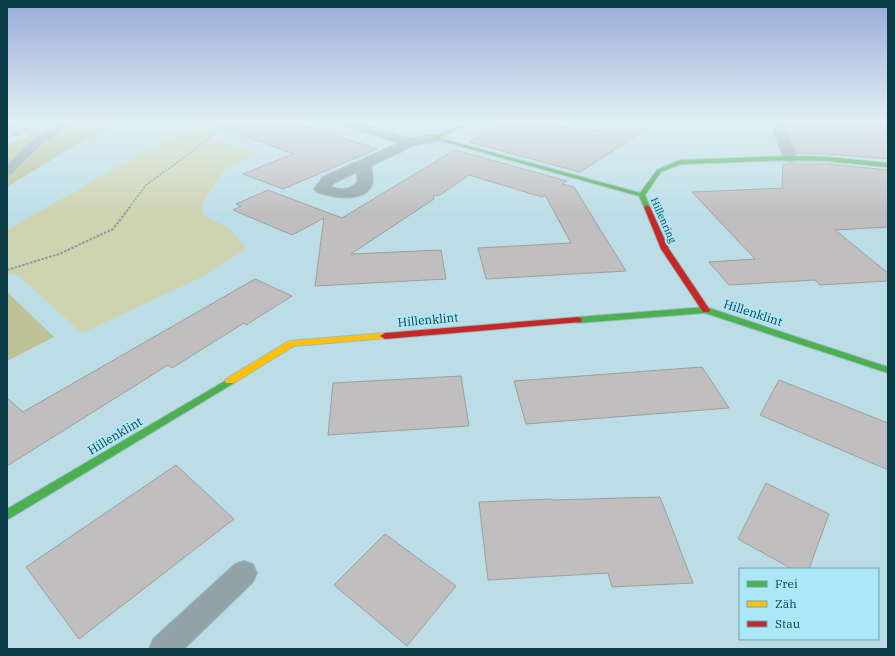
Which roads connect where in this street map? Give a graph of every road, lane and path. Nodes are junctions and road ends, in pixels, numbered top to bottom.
1 (25, 154) edge
2 (189, 154) edge
3 (386, 154) edge
4 (491, 154) edge
5 (788, 154) edge
6 (790, 158) junction
7 (364, 164) dead end
8 (888, 165) edge
9 (7, 172) edge
10 (642, 195) junction
11 (7, 270) edge
12 (706, 310) junction
13 (888, 370) edge
14 (7, 515) edge
15 (244, 573) dead end
16 (163, 649) edge

1 - 9 lane
2 - 11 path
3 - 7 street
4 - 10 street
5 - 6 street
6 - 8 street, Hillenring
6 - 10 street, Hillenring
10 - 12 street, Hillenring
12 - 13 street, Hillenklint
12 - 14 street, Hillenklint
15 - 16 lane

